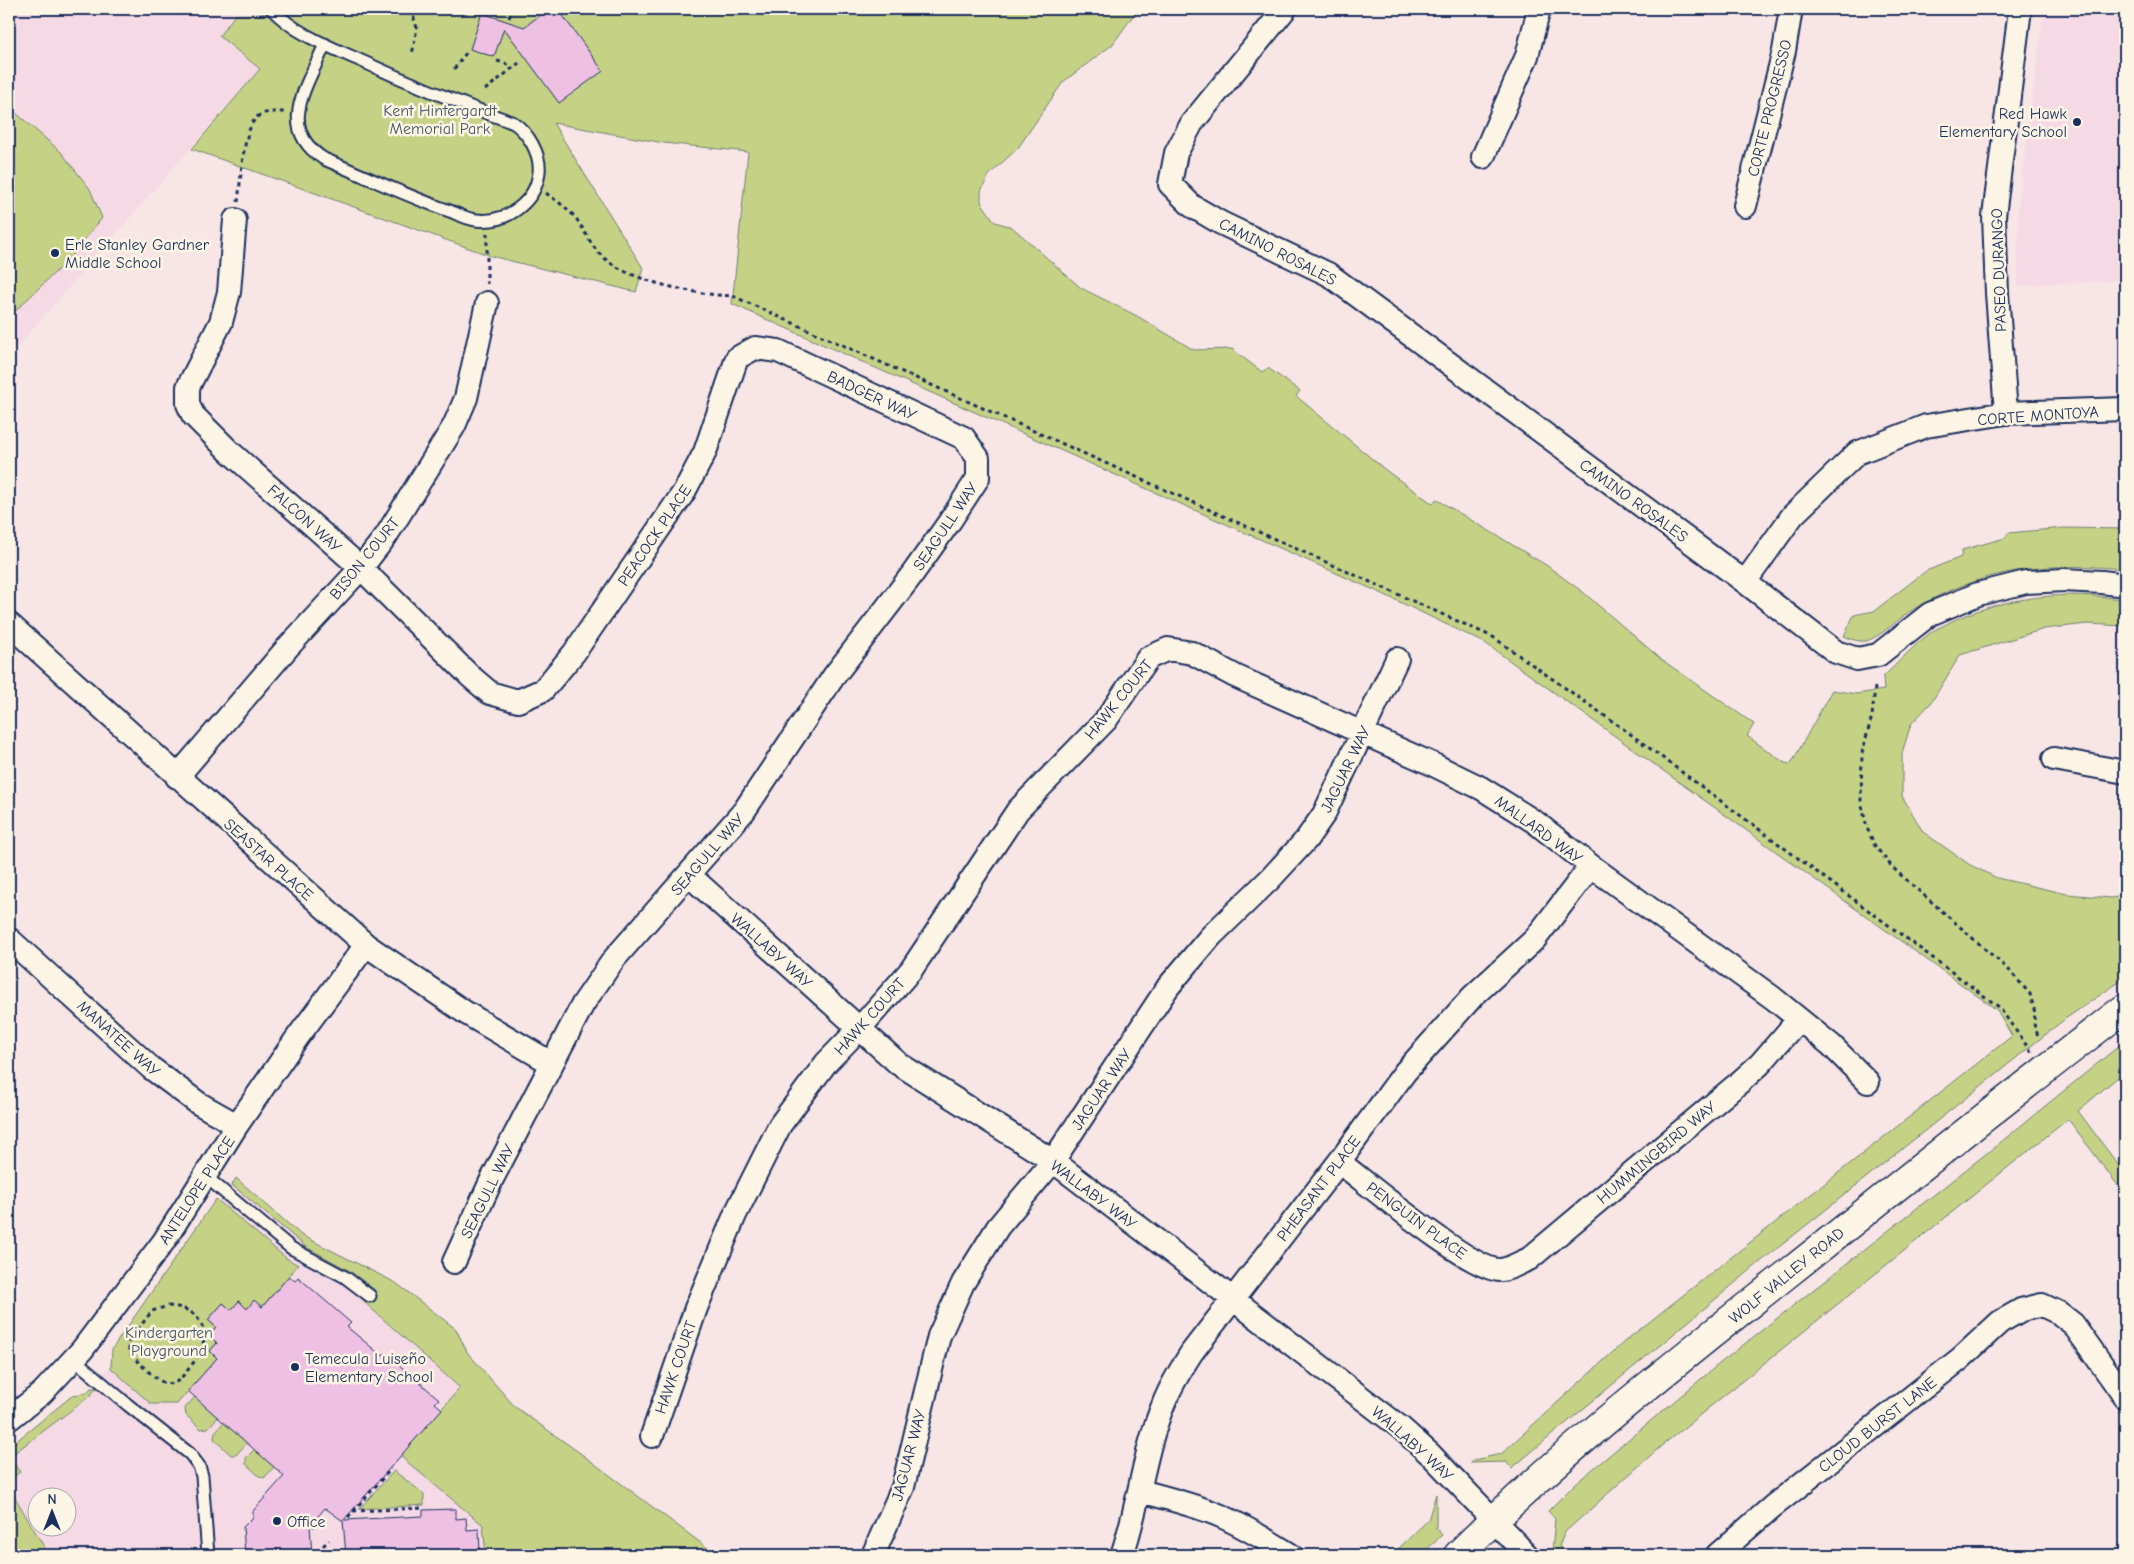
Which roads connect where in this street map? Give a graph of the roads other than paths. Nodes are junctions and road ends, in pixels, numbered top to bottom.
1 (272, 9) edge
2 (1286, 9) edge
3 (1540, 9) edge
4 (1790, 9) edge
5 (2020, 9) edge
6 (325, 44) junction
7 (1483, 157) dead end
8 (1745, 206) dead end
9 (235, 220) road end
10 (487, 303) road end
11 (755, 348) joint
12 (2125, 410) edge
13 (2006, 413) junction
14 (978, 458) joint
15 (361, 568) junction
16 (1745, 582) junction
17 (2125, 586) edge
18 (9, 624) edge
19 (1168, 649) joint
20 (1397, 659) dead end
21 (518, 701) joint
22 (1363, 734) junction
23 (2054, 759) dead end
24 (2125, 772) edge
25 (177, 777) junction
26 (1591, 866) junction
27 (689, 875) junction
28 (9, 939) edge
29 (366, 945) junction
30 (2125, 1008) edge
31 (1799, 1019) junction
32 (860, 1028) junction
33 (551, 1063) junction
34 (1868, 1082) dead end
35 (238, 1125) junction
36 (1053, 1161) junction
37 (1339, 1162) junction
38 (205, 1176) junction
39 (454, 1262) dead end
40 (1500, 1270) joint
41 (370, 1296) dead end
42 (1232, 1299) junction
43 (74, 1359) junction
44 (2125, 1397) edge
45 (9, 1419) edge
46 (652, 1436) dead end
47 (1140, 1491) junction
48 (1494, 1520) junction
49 (208, 1555) edge
50 (873, 1555) edge
51 (1122, 1555) edge
52 (1291, 1555) edge
53 (1458, 1555) edge
54 (1527, 1555) edge
55 (1717, 1555) edge

1 - 6 lane
2 - 16 street, CAMINO ROSALES
3 - 7 street
4 - 8 street, CORTE PROGRESSO
5 - 13 street, PASEO DURANGO
6 - 6 lane
9 - 15 street, FALCON WAY
10 - 15 street, BISON COURT
11 - 14 street, BADGER WAY
11 - 21 street, PEACOCK PLACE
12 - 13 street, CORTE MONTOYA
13 - 16 street, CORTE MONTOYA
14 - 27 street, SEAGULL WAY
15 - 21 street, FALCON WAY
15 - 25 street, BISON COURT
16 - 17 street, CAMINO ROSALES
18 - 25 street, SEASTAR PLACE
19 - 22 street, MALLARD WAY
19 - 32 street, HAWK COURT
20 - 22 street, JAGUAR WAY
22 - 26 street, MALLARD WAY
22 - 36 street, JAGUAR WAY
23 - 24 street
25 - 29 street, SEASTAR PLACE
26 - 31 street, MALLARD WAY
26 - 37 street, PHEASANT PLACE
27 - 32 street, WALLABY WAY
27 - 33 street, SEAGULL WAY
28 - 35 street, MANATEE WAY
29 - 33 street, SEASTAR PLACE
29 - 35 street, ANTELOPE PLACE
30 - 48 main road, WOLF VALLEY ROAD
31 - 34 street, MALLARD WAY
31 - 40 street, HUMMINGBIRD WAY
32 - 36 street, WALLABY WAY
32 - 46 street, HAWK COURT
33 - 39 street, SEAGULL WAY
35 - 38 street, ANTELOPE PLACE
36 - 42 street, WALLABY WAY
36 - 50 street, JAGUAR WAY
37 - 40 street, PENGUIN PLACE
37 - 42 street, PHEASANT PLACE
38 - 41 lane
38 - 43 street, ANTELOPE PLACE
42 - 47 street, PHEASANT PLACE
42 - 48 street, WALLABY WAY
43 - 45 street, ANTELOPE PLACE
43 - 49 lane
44 - 55 street, CLOUD BURST LANE
47 - 51 street, PHEASANT PLACE
47 - 52 street
48 - 53 main road, WOLF VALLEY ROAD
48 - 54 street, WALLABY WAY

